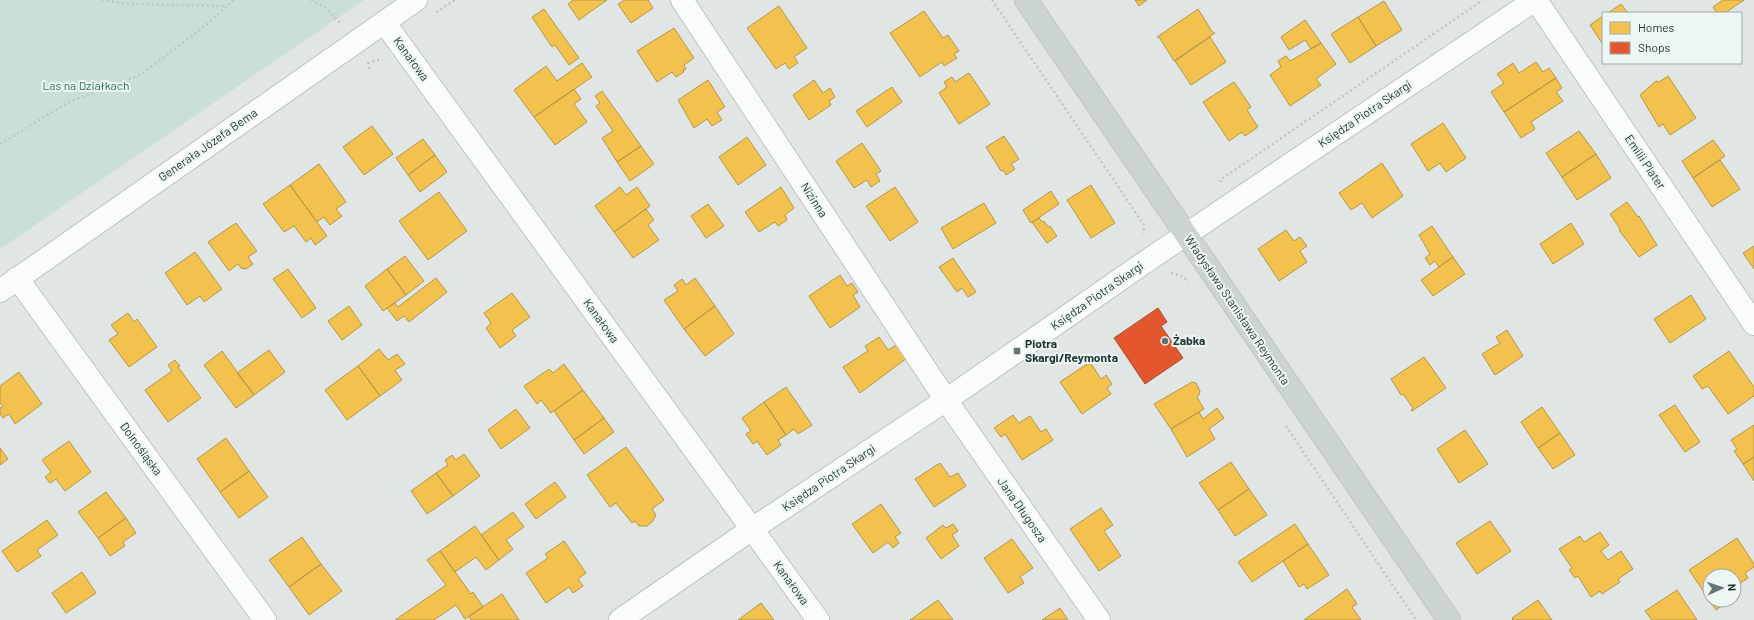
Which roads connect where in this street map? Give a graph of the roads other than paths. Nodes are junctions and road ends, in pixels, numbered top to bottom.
1 (416, 0) edge
2 (682, 0) edge
3 (1026, 0) edge
4 (1535, 0) edge
5 (384, 22) junction
6 (1186, 234) junction
7 (17, 278) junction
8 (0, 291) edge
9 (1754, 324) edge
10 (946, 400) junction
11 (752, 529) junction
12 (266, 620) edge
13 (620, 620) edge
14 (818, 620) edge
15 (1098, 620) edge
16 (1449, 620) edge

1 - 5 street, Generała Józefa Bema
2 - 10 street, Nizinna
3 - 6 main road, Władysława Stanisława Reymonta
4 - 6 street, Księdza Piotra Skargi
4 - 9 street, Emilii Plater
5 - 7 street, Generała Józefa Bema
5 - 11 street, Kanałowa
6 - 10 street, Księdza Piotra Skargi
6 - 16 main road, Władysława Stanisława Reymonta
7 - 8 street, Generała Józefa Bema
7 - 12 street, Dolnośląska
10 - 11 street, Księdza Piotra Skargi
10 - 15 street, Jana Długosza
11 - 13 street, Księdza Piotra Skargi
11 - 14 street, Kanałowa

